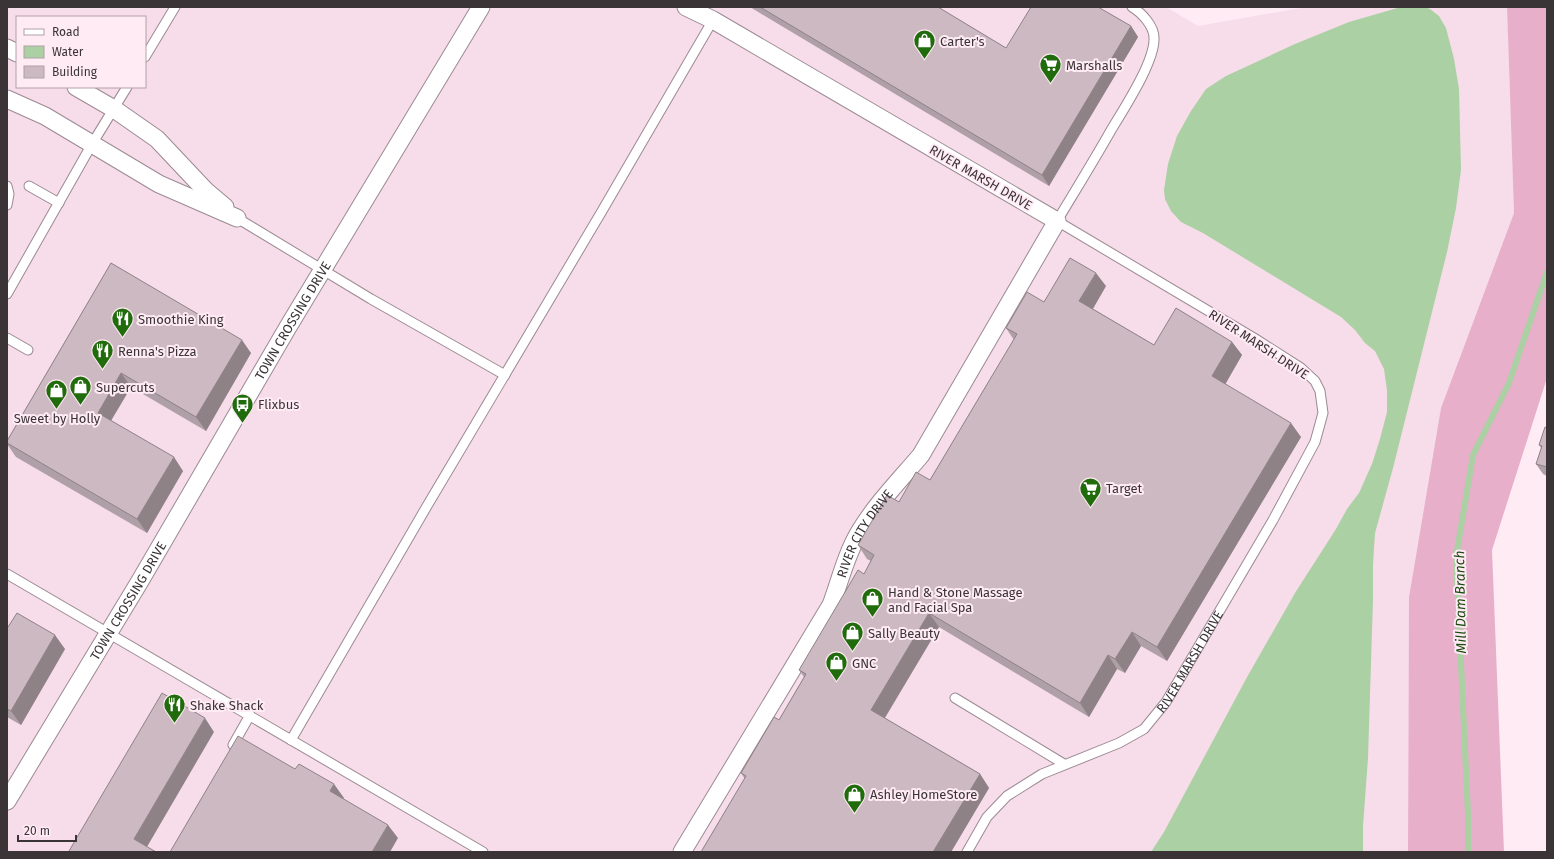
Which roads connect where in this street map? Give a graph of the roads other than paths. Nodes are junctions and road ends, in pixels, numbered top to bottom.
1 (175, 7) edge
2 (481, 7) edge
3 (686, 7) edge
4 (1132, 7) edge
5 (713, 20) junction
6 (7, 48) edge
7 (16, 52) edge
8 (146, 55) edge
9 (78, 88) edge
10 (127, 88) edge
11 (7, 99) edge
12 (114, 109) junction
13 (92, 144) junction
14 (7, 186) edge
15 (29, 186) dead end
16 (59, 203) junction
17 (7, 205) edge
18 (237, 218) junction
19 (1058, 221) junction
20 (323, 270) junction
21 (7, 294) edge
22 (7, 338) edge
23 (28, 350) dead end
24 (505, 375) junction
25 (7, 574) edge
26 (107, 634) junction
27 (955, 698) dead end
28 (250, 715) junction
29 (292, 740) junction
30 (230, 750) edge
31 (1064, 764) junction
32 (7, 801) edge
33 (483, 852) edge
34 (682, 852) edge
35 (967, 852) edge

1 - 8 lane
2 - 20 street, TOWN CROSSING DRIVE
3 - 5 street, RIVER MARSH DRIVE
4 - 19 lane
5 - 19 street, RIVER MARSH DRIVE
5 - 24 lane
6 - 7 street
9 - 12 street
10 - 12 lane
11 - 13 street
12 - 13 lane
12 - 18 street
13 - 16 lane
13 - 18 street
14 - 17 lane
15 - 16 lane
16 - 21 lane
18 - 20 lane
19 - 31 lane, RIVER MARSH DRIVE
19 - 34 street, RIVER CITY DRIVE
20 - 24 lane
20 - 26 street, TOWN CROSSING DRIVE
22 - 23 lane
24 - 29 lane
25 - 26 lane
26 - 28 lane
26 - 32 street, TOWN CROSSING DRIVE
27 - 31 lane
28 - 29 lane
28 - 30 lane
29 - 33 lane
31 - 35 lane, RIVER MARSH DRIVE

